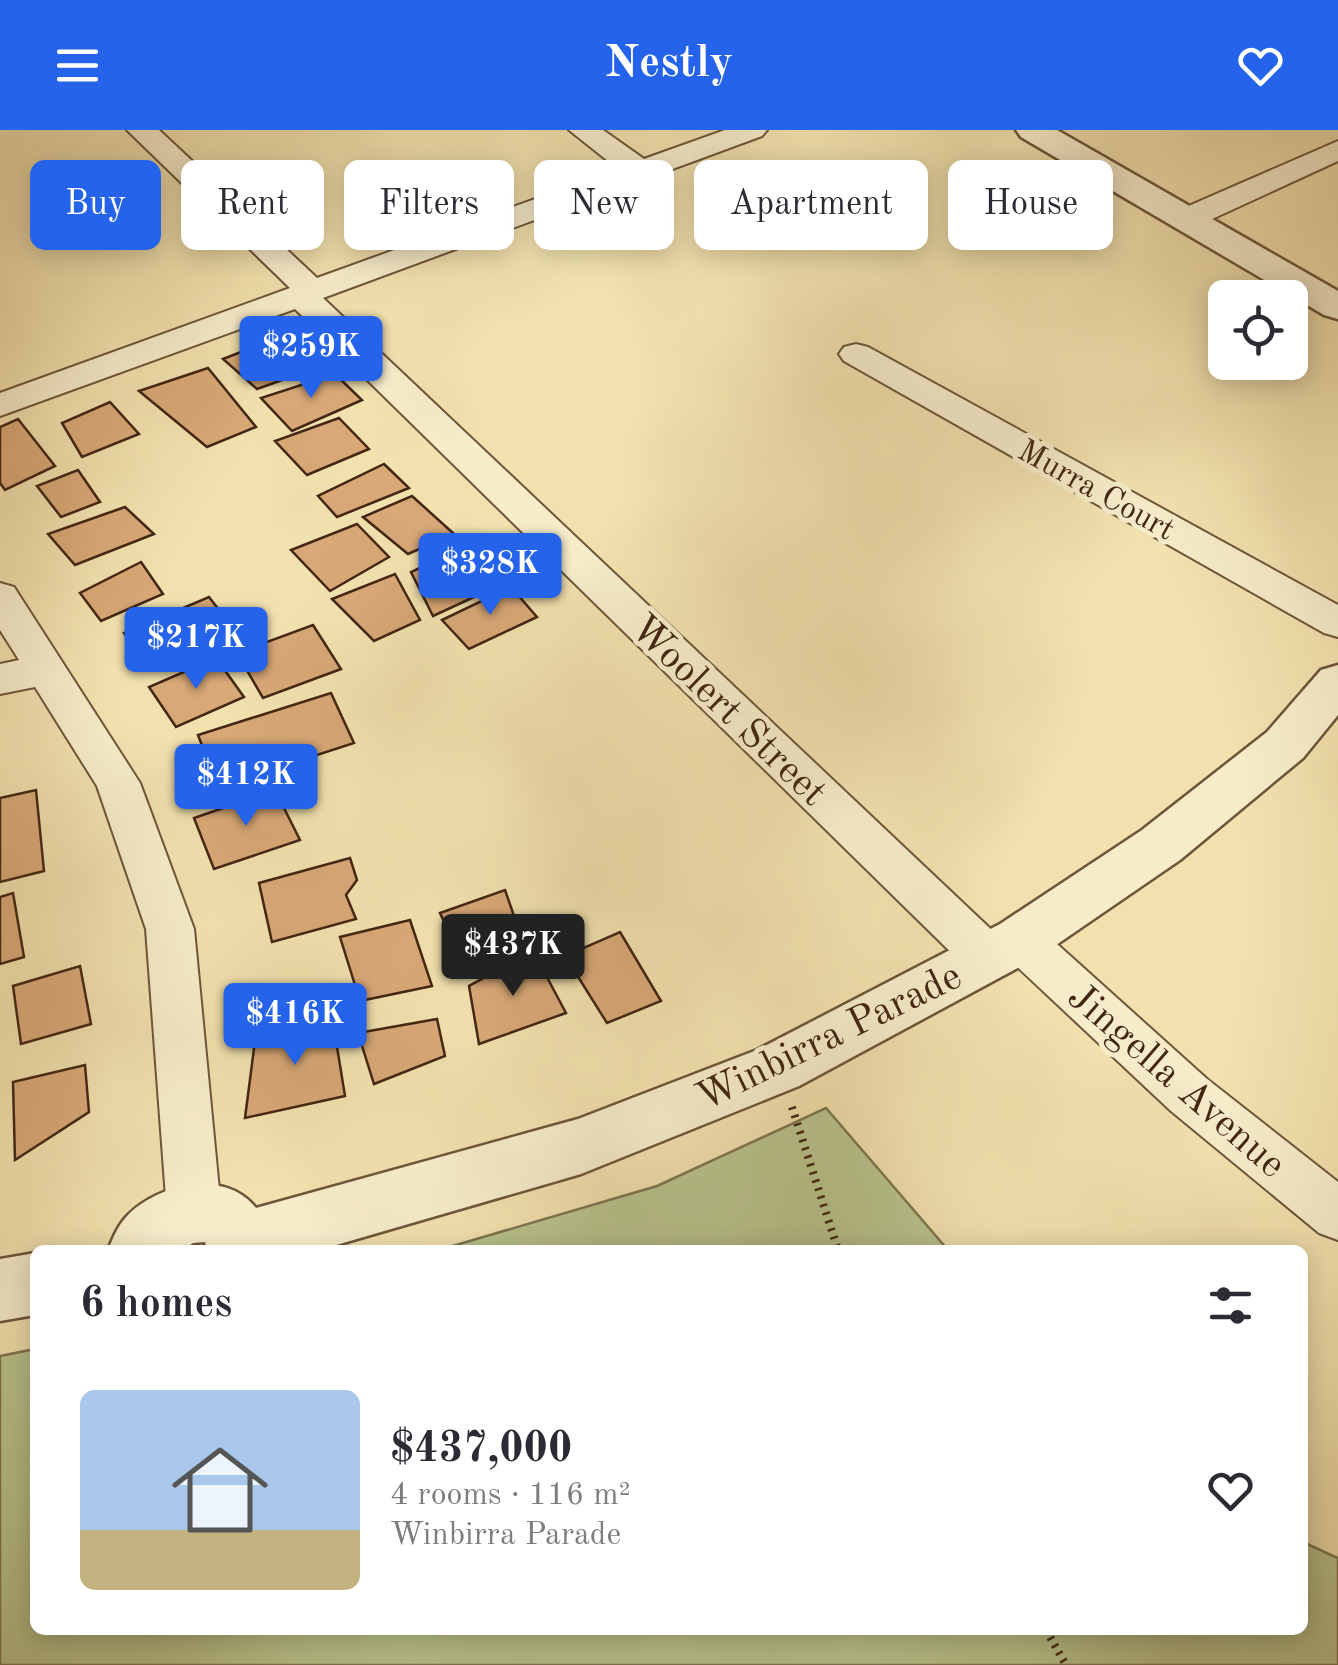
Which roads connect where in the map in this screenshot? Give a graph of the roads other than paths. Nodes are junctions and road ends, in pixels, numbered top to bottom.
1 (142, 130) edge
2 (584, 130) edge
3 (752, 130) edge
4 (1033, 130) edge
5 (1338, 150) edge
6 (626, 160) edge
7 (668, 160) edge
8 (534, 209) edge
9 (1188, 218) junction
10 (306, 293) junction
11 (1329, 298) edge
12 (856, 354) dead end
13 (0, 406) edge
14 (0, 597) edge
15 (1338, 623) edge
16 (48, 669) junction
17 (0, 680) edge
18 (1338, 682) edge
19 (1004, 949) junction
20 (1338, 1215) edge
21 (224, 1235) edge
22 (144, 1245) edge
23 (30, 1285) edge
24 (0, 1290) edge

1 - 10 street, Woolert Street
2 - 6 street
3 - 7 street
4 - 9 street
5 - 9 street
8 - 10 street
9 - 11 street
10 - 13 street
10 - 19 street, Woolert Street
12 - 15 street, Murra Court
14 - 16 street
16 - 17 street
16 - 21 street
18 - 19 street, Winbirra Parade
19 - 20 street, Jingella Avenue
19 - 21 street, Winbirra Parade
21 - 22 street, Winbirra Parade
23 - 24 street

